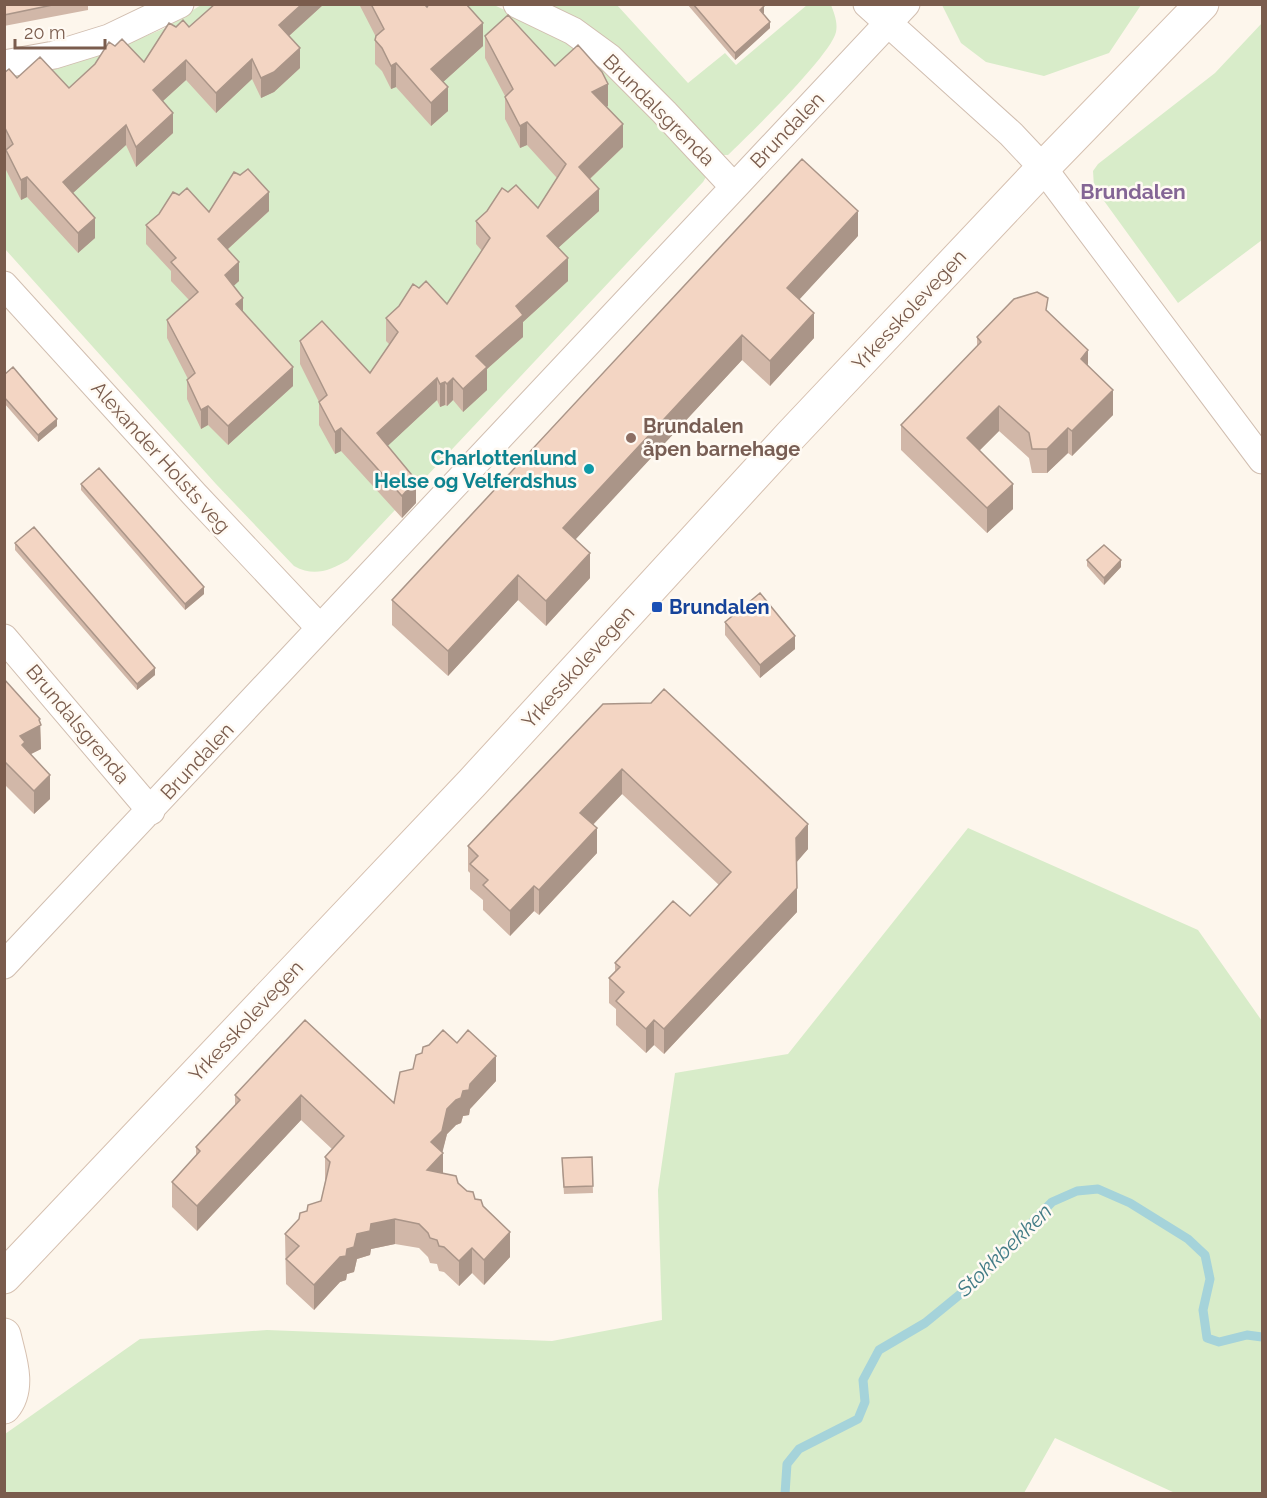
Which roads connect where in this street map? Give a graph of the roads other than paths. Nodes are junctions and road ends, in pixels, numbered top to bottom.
1 (180, 4) edge
2 (517, 4) edge
3 (867, 4) edge
4 (1202, 4) edge
5 (897, 14) edge
6 (4, 64) edge
7 (1043, 168) junction
8 (734, 187) junction
9 (4, 285) edge
10 (1263, 460) edge
11 (320, 628) junction
12 (4, 638) edge
13 (151, 810) junction
14 (4, 965) edge
15 (4, 1276) edge
16 (4, 1335) edge
17 (4, 1407) edge

1 - 6 street
2 - 8 street, Brundalsgrenda
3 - 5 street
4 - 7 street, Yrkesskolevegen
5 - 7 street
5 - 8 street, Brundalen
7 - 10 street
7 - 15 street, Yrkesskolevegen
8 - 11 street, Brundalen
9 - 11 street, Alexander Holsts veg
11 - 13 street, Brundalen
12 - 13 street, Brundalsgrenda
13 - 14 street, Brundalen
16 - 17 street

